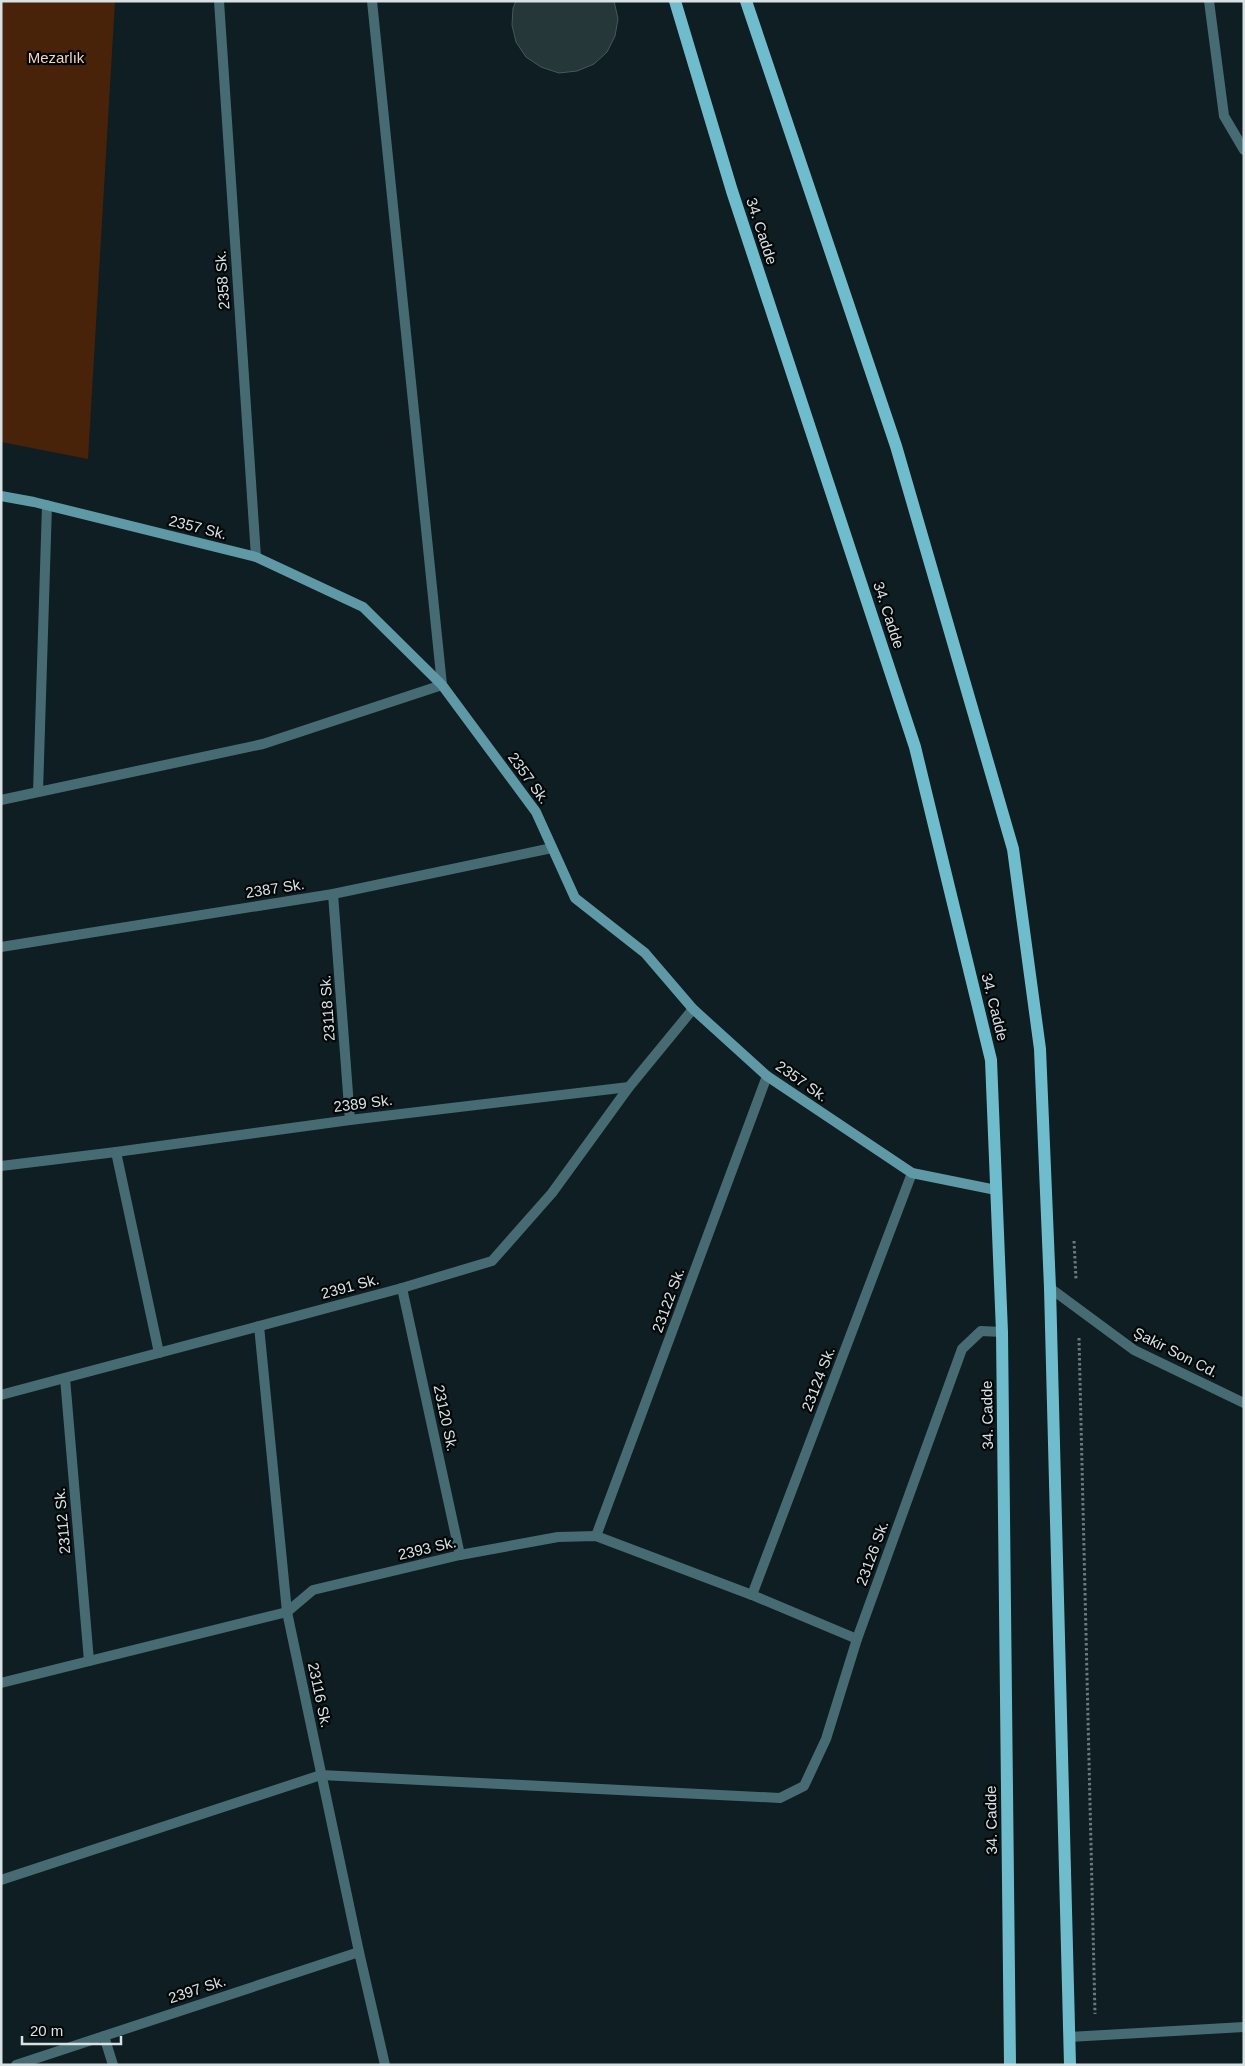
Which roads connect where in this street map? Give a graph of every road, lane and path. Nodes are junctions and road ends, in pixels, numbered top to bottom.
1 (218, 1) edge
2 (372, 1) edge
3 (675, 1) edge
4 (746, 1) edge
5 (1209, 1) edge
6 (1244, 150) edge
7 (1, 496) edge
8 (47, 505) junction
9 (256, 558) junction
10 (442, 685) junction
11 (38, 792) junction
12 (1, 800) edge
13 (552, 848) junction
14 (333, 894) junction
15 (1, 947) edge
16 (692, 1009) junction
17 (767, 1076) junction
18 (629, 1087) junction
19 (350, 1120) junction
20 (116, 1152) junction
21 (1, 1166) edge
22 (912, 1173) junction
23 (996, 1190) junction
24 (402, 1288) junction
25 (1050, 1288) junction
26 (259, 1326) junction
27 (1002, 1332) junction
28 (159, 1353) junction
29 (65, 1378) junction
30 (1, 1395) edge
31 (1244, 1403) edge
32 (596, 1536) junction
33 (460, 1555) junction
34 (752, 1595) junction
35 (287, 1612) junction
36 (857, 1639) junction
37 (89, 1661) junction
38 (1, 1682) edge
39 (321, 1775) junction
40 (1, 1880) edge
41 (358, 1952) junction
42 (1244, 2027) edge
43 (104, 2036) junction
44 (1069, 2037) junction
45 (16, 2065) edge
46 (113, 2065) edge
47 (386, 2065) edge
48 (1010, 2065) edge
49 (1070, 2065) edge

1 - 9 street, 2358 Sk.
2 - 10 street
3 - 23 main road, 34. Cadde
4 - 25 main road
5 - 6 street
7 - 8 street, 2357 Sk.
8 - 9 street, 2357 Sk.
8 - 11 street
9 - 10 street, 2357 Sk.
10 - 11 street
10 - 13 street, 2357 Sk.
11 - 12 street
13 - 14 street, 2387 Sk.
13 - 16 street, 2357 Sk.
14 - 15 street, 2387 Sk.
14 - 19 street, 23118 Sk.
16 - 17 street, 2357 Sk.
16 - 18 street
17 - 22 street, 2357 Sk.
17 - 32 street, 23122 Sk.
18 - 19 street, 2389 Sk.
18 - 24 street, 2391 Sk.
19 - 20 street, 2389 Sk.
20 - 21 street, 2389 Sk.
20 - 28 street
22 - 23 street, 2357 Sk.
22 - 34 street, 23124 Sk.
23 - 27 main road, 34. Cadde
24 - 26 street, 2391 Sk.
24 - 33 street, 23120 Sk.
25 - 31 street, Şakir Son Cd.
25 - 44 main road
26 - 28 street, 2391 Sk.
26 - 35 street, 23116 Sk.
27 - 36 street, 23126 Sk.
27 - 48 main road, 34. Cadde
28 - 29 street, 2391 Sk.
29 - 30 street, 2391 Sk.
29 - 37 street, 23112 Sk.
32 - 33 street, 2393 Sk.
32 - 34 street, 2393 Sk.
33 - 35 street, 2393 Sk.
34 - 36 street, 2393 Sk.
35 - 37 street, 2393 Sk.
35 - 39 street, 23116 Sk.
36 - 39 street, 23126 Sk.
37 - 38 street, 2393 Sk.
39 - 40 street
39 - 41 street, 23116 Sk.
41 - 43 street, 2397 Sk.
41 - 47 street, 23116 Sk.
42 - 44 street
43 - 45 street, 2397 Sk.
43 - 46 street
44 - 49 main road

